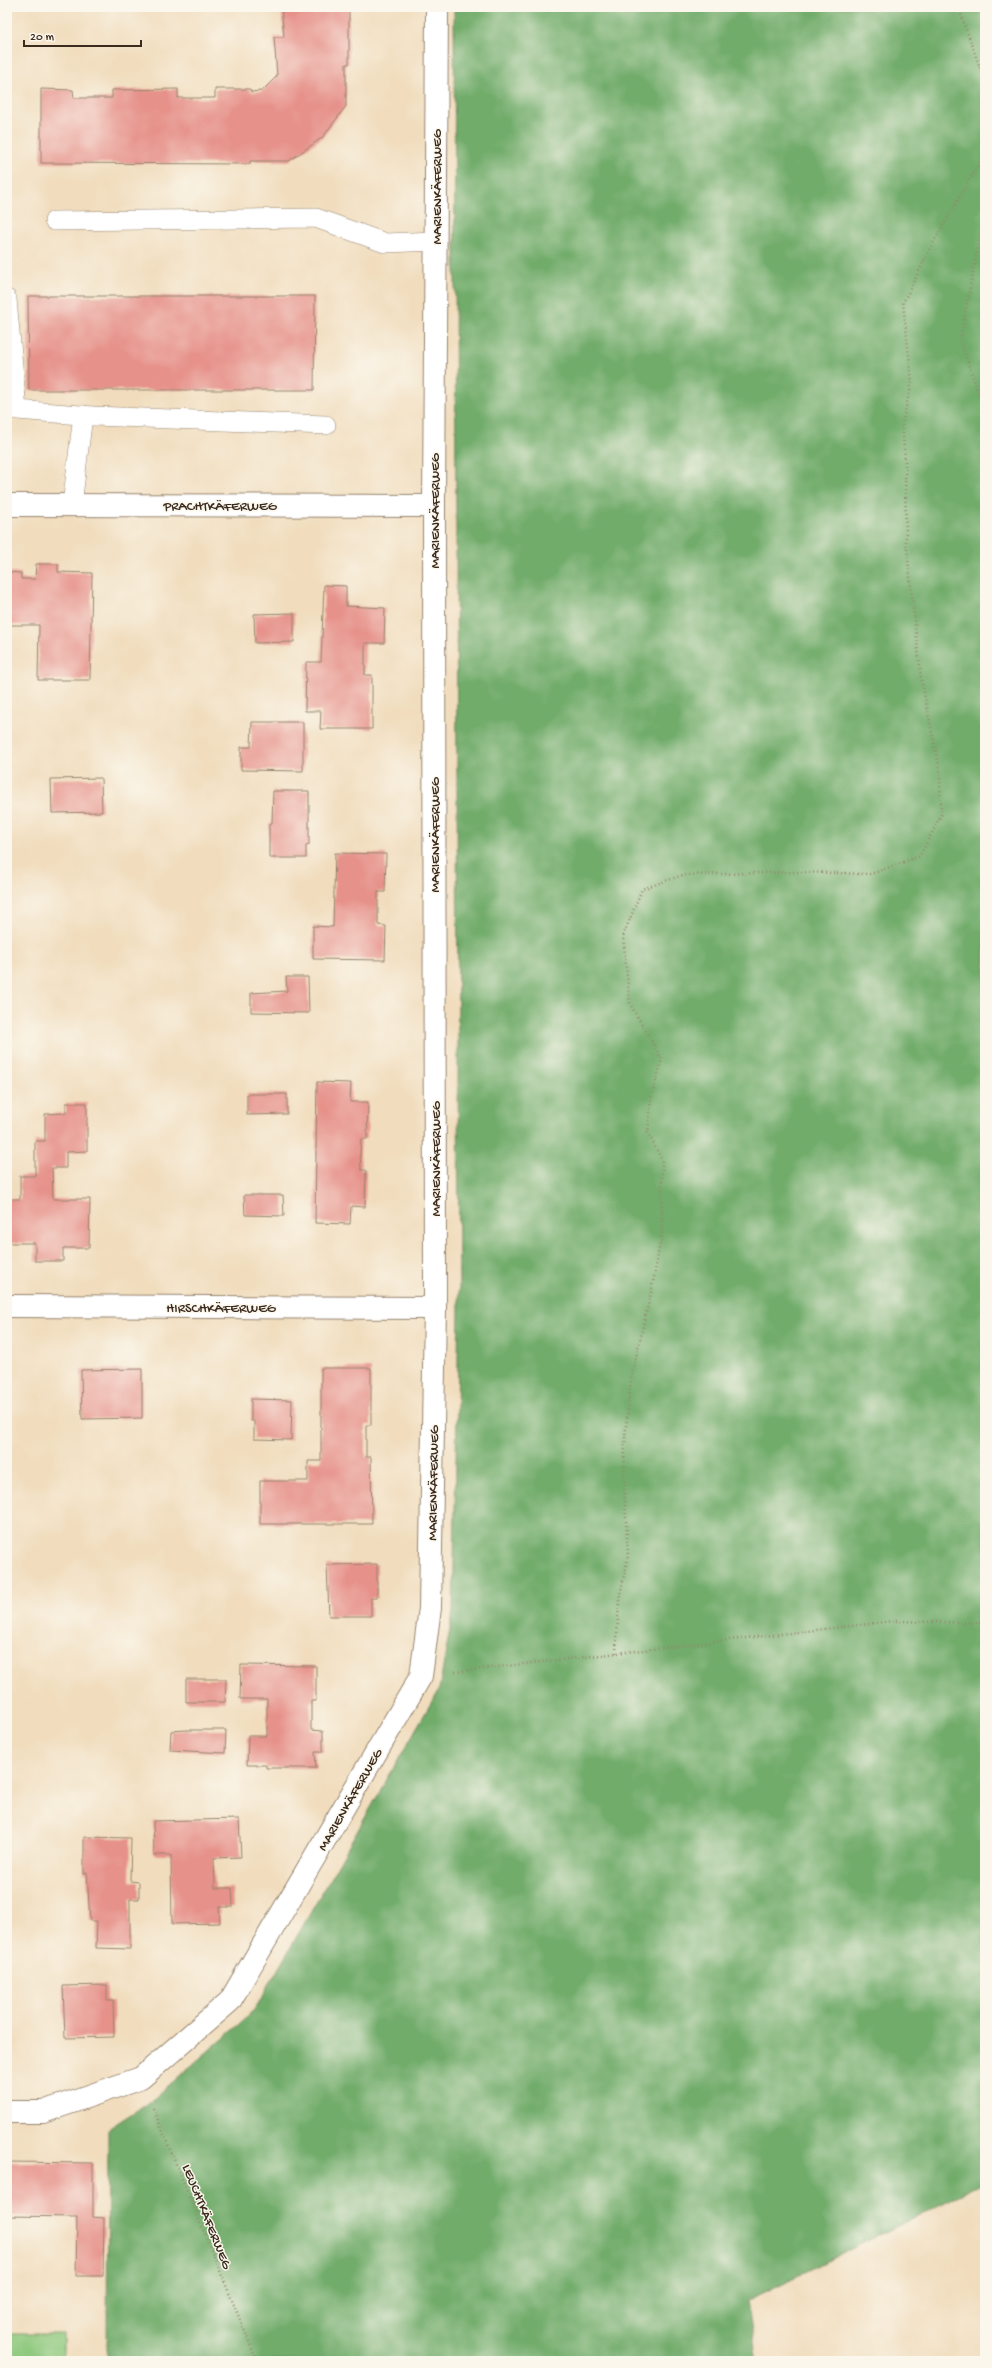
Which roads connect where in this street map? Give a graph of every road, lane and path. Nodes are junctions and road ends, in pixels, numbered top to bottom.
1 (437, 7) edge
2 (958, 7) edge
3 (985, 81) edge
4 (985, 153) edge
5 (985, 209) edge
6 (54, 221) dead end
7 (436, 241) junction
8 (7, 299) edge
9 (985, 412) edge
10 (83, 415) junction
11 (326, 425) dead end
12 (7, 505) edge
13 (72, 505) junction
14 (434, 506) junction
15 (7, 1306) edge
16 (435, 1308) junction
17 (985, 1623) edge
18 (616, 1653) junction
19 (421, 1676) junction
20 (141, 2078) junction
21 (7, 2112) edge
22 (257, 2361) edge

1 - 7 street, MARIENKÄFERWEG
2 - 3 path
4 - 18 path
5 - 9 path
6 - 7 lane
7 - 14 street, MARIENKÄFERWEG
8 - 10 lane
10 - 11 lane
10 - 13 lane
12 - 13 street, PRACHTKÄFERWEG
13 - 14 street, PRACHTKÄFERWEG
14 - 16 street, MARIENKÄFERWEG
15 - 16 street, HIRSCHKÄFERWEG
16 - 19 street, MARIENKÄFERWEG
17 - 18 path
18 - 19 path
19 - 20 street, MARIENKÄFERWEG
20 - 21 street, MARIENKÄFERWEG
20 - 22 path, LEUCHTKÄFERWEG

